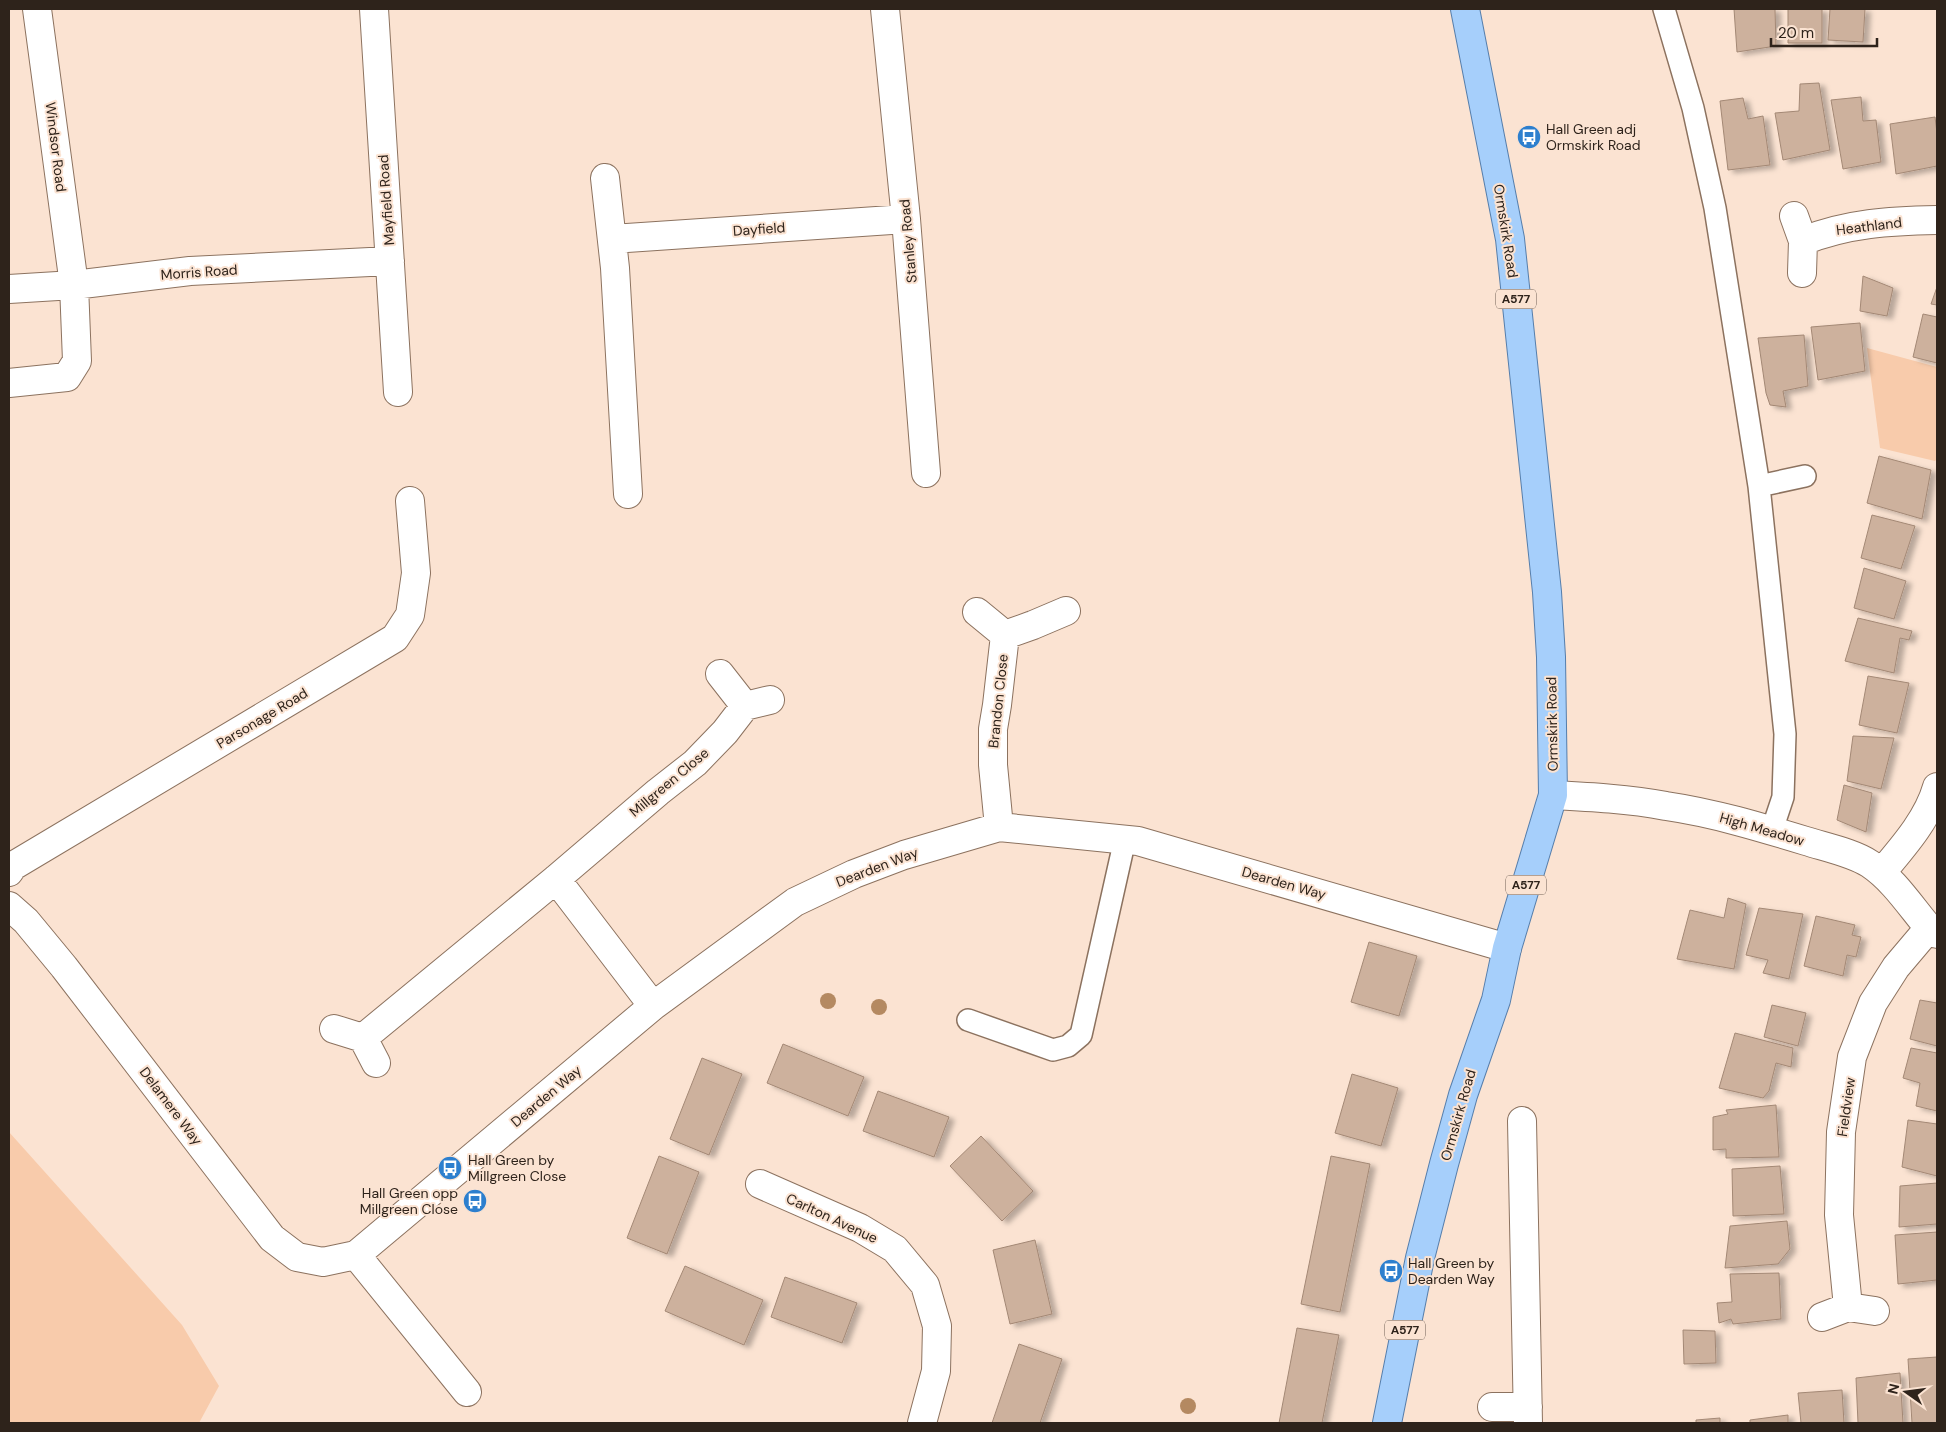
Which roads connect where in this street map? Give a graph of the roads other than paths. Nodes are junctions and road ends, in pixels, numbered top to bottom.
1 (37, 9) edge
2 (374, 9) edge
3 (885, 9) edge
4 (1465, 9) edge
5 (1664, 9) edge
6 (606, 178) dead end
7 (906, 219) junction
8 (1937, 220) edge
9 (612, 239) junction
10 (390, 261) junction
11 (1802, 273) dead end
12 (74, 285) junction
13 (9, 289) edge
14 (9, 383) edge
15 (398, 392) dead end
16 (926, 474) dead end
17 (1805, 476) dead end
18 (1759, 486) junction
19 (628, 494) dead end
20 (410, 501) dead end
21 (1066, 611) dead end
22 (977, 612) dead end
23 (1005, 635) junction
24 (720, 674) dead end
25 (1937, 787) edge
26 (1553, 795) junction
27 (999, 827) junction
28 (1772, 830) junction
29 (1125, 840) junction
30 (9, 872) edge
31 (1882, 872) junction
32 (556, 879) junction
33 (9, 906) edge
34 (1933, 931) edge
35 (1507, 948) junction
36 (653, 1006) junction
37 (968, 1020) dead end
38 (334, 1029) dead end
39 (363, 1038) junction
40 (376, 1063) dead end
41 (1522, 1121) dead end
42 (760, 1184) dead end
43 (356, 1255) junction
44 (1848, 1307) junction
45 (1875, 1311) dead end
46 (1822, 1317) dead end
47 (467, 1392) dead end
48 (1492, 1407) dead end
49 (1528, 1415) edge
50 (922, 1423) edge
51 (1387, 1423) edge

1 - 12 street, Windsor Road
2 - 10 street, Mayfield Road
3 - 7 street, Stanley Road
4 - 26 main road, Ormskirk Road / A577
5 - 18 lane
6 - 9 street
7 - 9 street, Dayfield
7 - 16 street, Stanley Road
8 - 11 street, Heathland
9 - 19 street
10 - 12 street, Morris Road
10 - 15 street, Mayfield Road
12 - 13 street, Morris Road
12 - 14 street, Windsor Road
17 - 18 lane
18 - 28 lane
20 - 30 street, Parsonage Road
21 - 23 street, Brandon Close
22 - 23 street, Brandon Close
23 - 27 street, Brandon Close
24 - 32 street, Millgreen Close
25 - 31 street
26 - 28 street, High Meadow
26 - 35 main road, Ormskirk Road / A577
27 - 29 street, Dearden Way
27 - 36 street, Dearden Way
28 - 31 street, High Meadow
29 - 35 street, Dearden Way
29 - 37 lane
31 - 34 street, High Meadow
32 - 36 street
32 - 39 street, Millgreen Close
33 - 43 street, Delamere Way
34 - 44 street, Fieldview
35 - 51 main road, Ormskirk Road / A577
36 - 43 street, Dearden Way
38 - 39 street
39 - 40 street
41 - 49 street
42 - 50 street, Carlton Avenue
43 - 47 street
44 - 45 street
44 - 46 street
48 - 49 street

